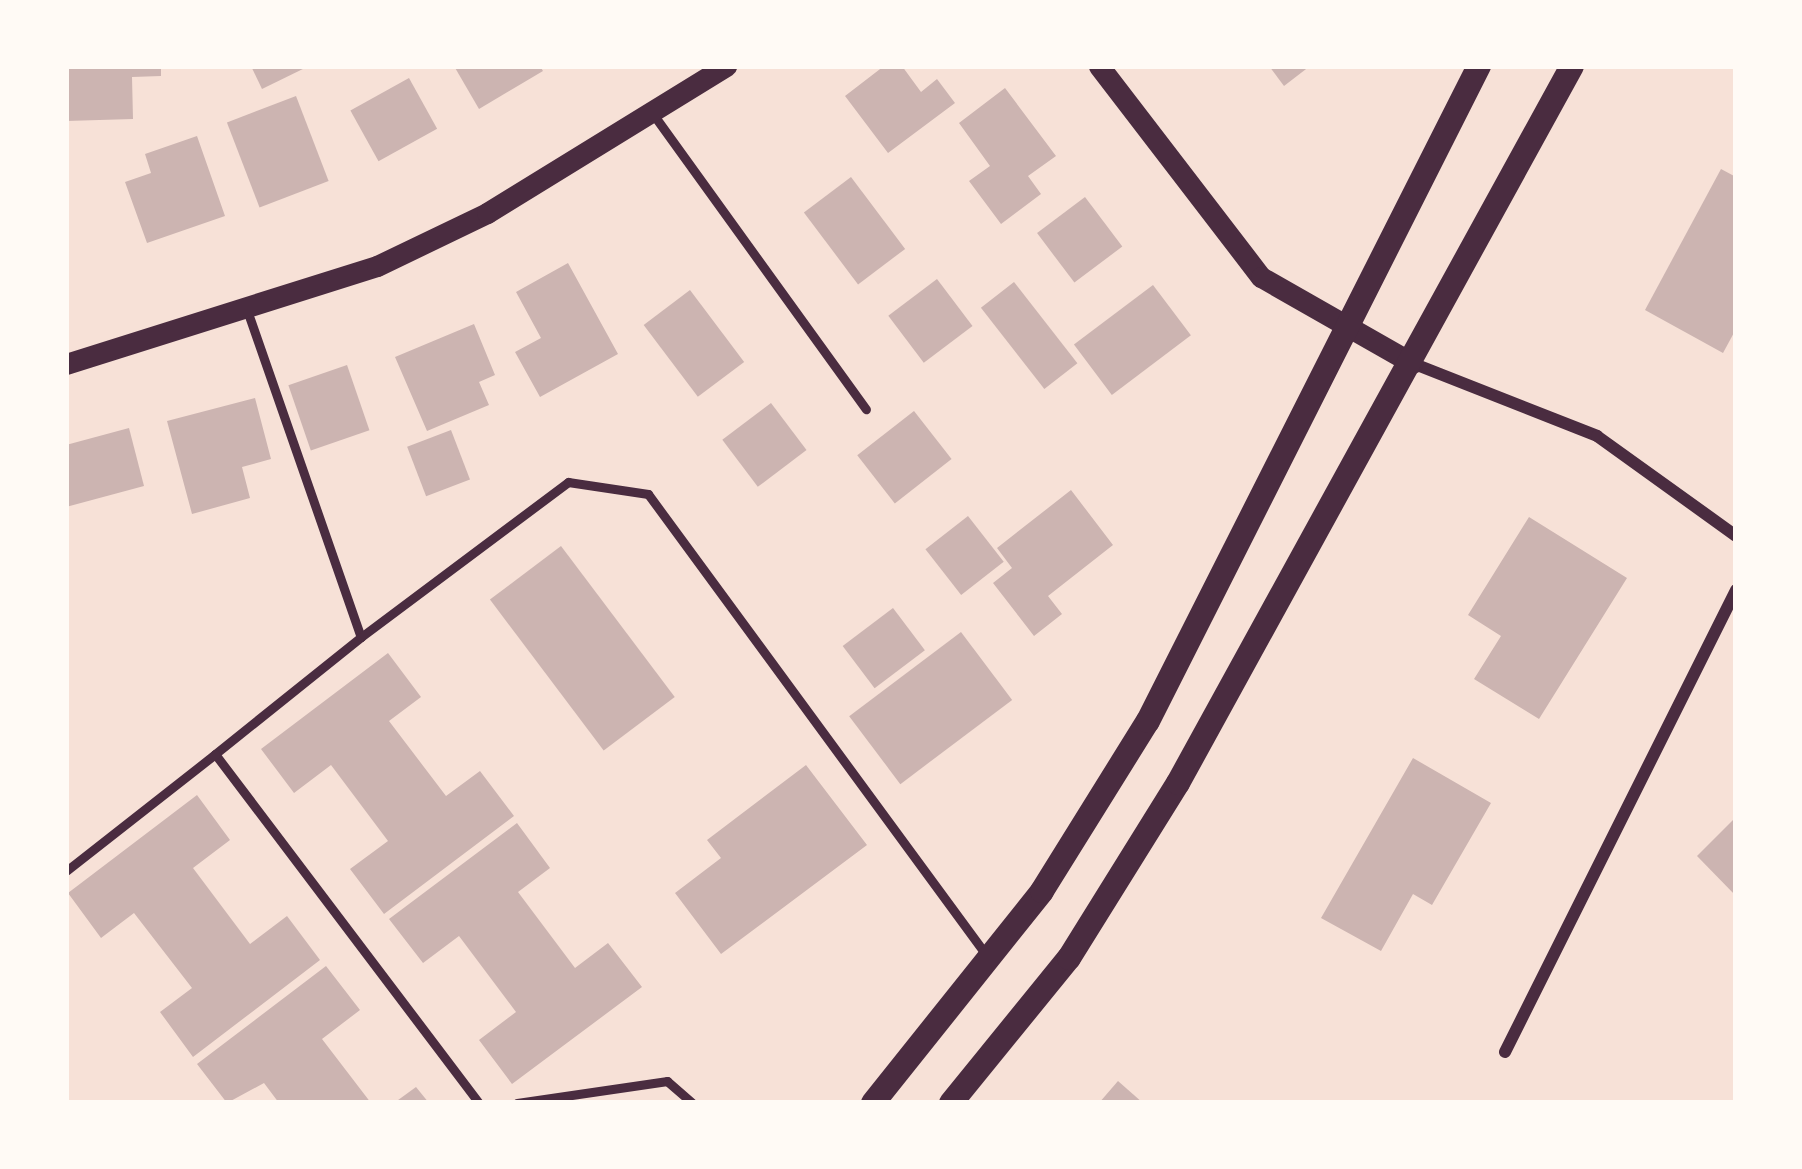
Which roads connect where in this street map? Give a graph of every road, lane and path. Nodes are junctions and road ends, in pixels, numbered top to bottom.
1 (726, 66) edge
2 (1099, 66) edge
3 (1479, 66) edge
4 (1572, 66) edge
5 (653, 114) junction
6 (248, 313) junction
7 (1339, 326) junction
8 (1412, 363) junction
9 (66, 364) edge
10 (866, 409) dead end
11 (1736, 536) edge
12 (1736, 590) edge
13 (361, 638) junction
14 (215, 754) junction
15 (66, 871) edge
16 (991, 961) junction
17 (1505, 1052) dead end
18 (479, 1103) edge
19 (517, 1103) edge
20 (692, 1103) edge
21 (873, 1103) edge
22 (951, 1103) edge

1 - 5 street
2 - 7 street
3 - 7 main road
4 - 8 main road
5 - 6 street
5 - 10 lane
6 - 9 street
6 - 13 lane
7 - 8 street
7 - 16 main road
8 - 11 street
8 - 22 main road
12 - 17 street
13 - 14 lane
13 - 16 lane
14 - 15 lane
14 - 18 lane
16 - 21 main road
19 - 20 lane

